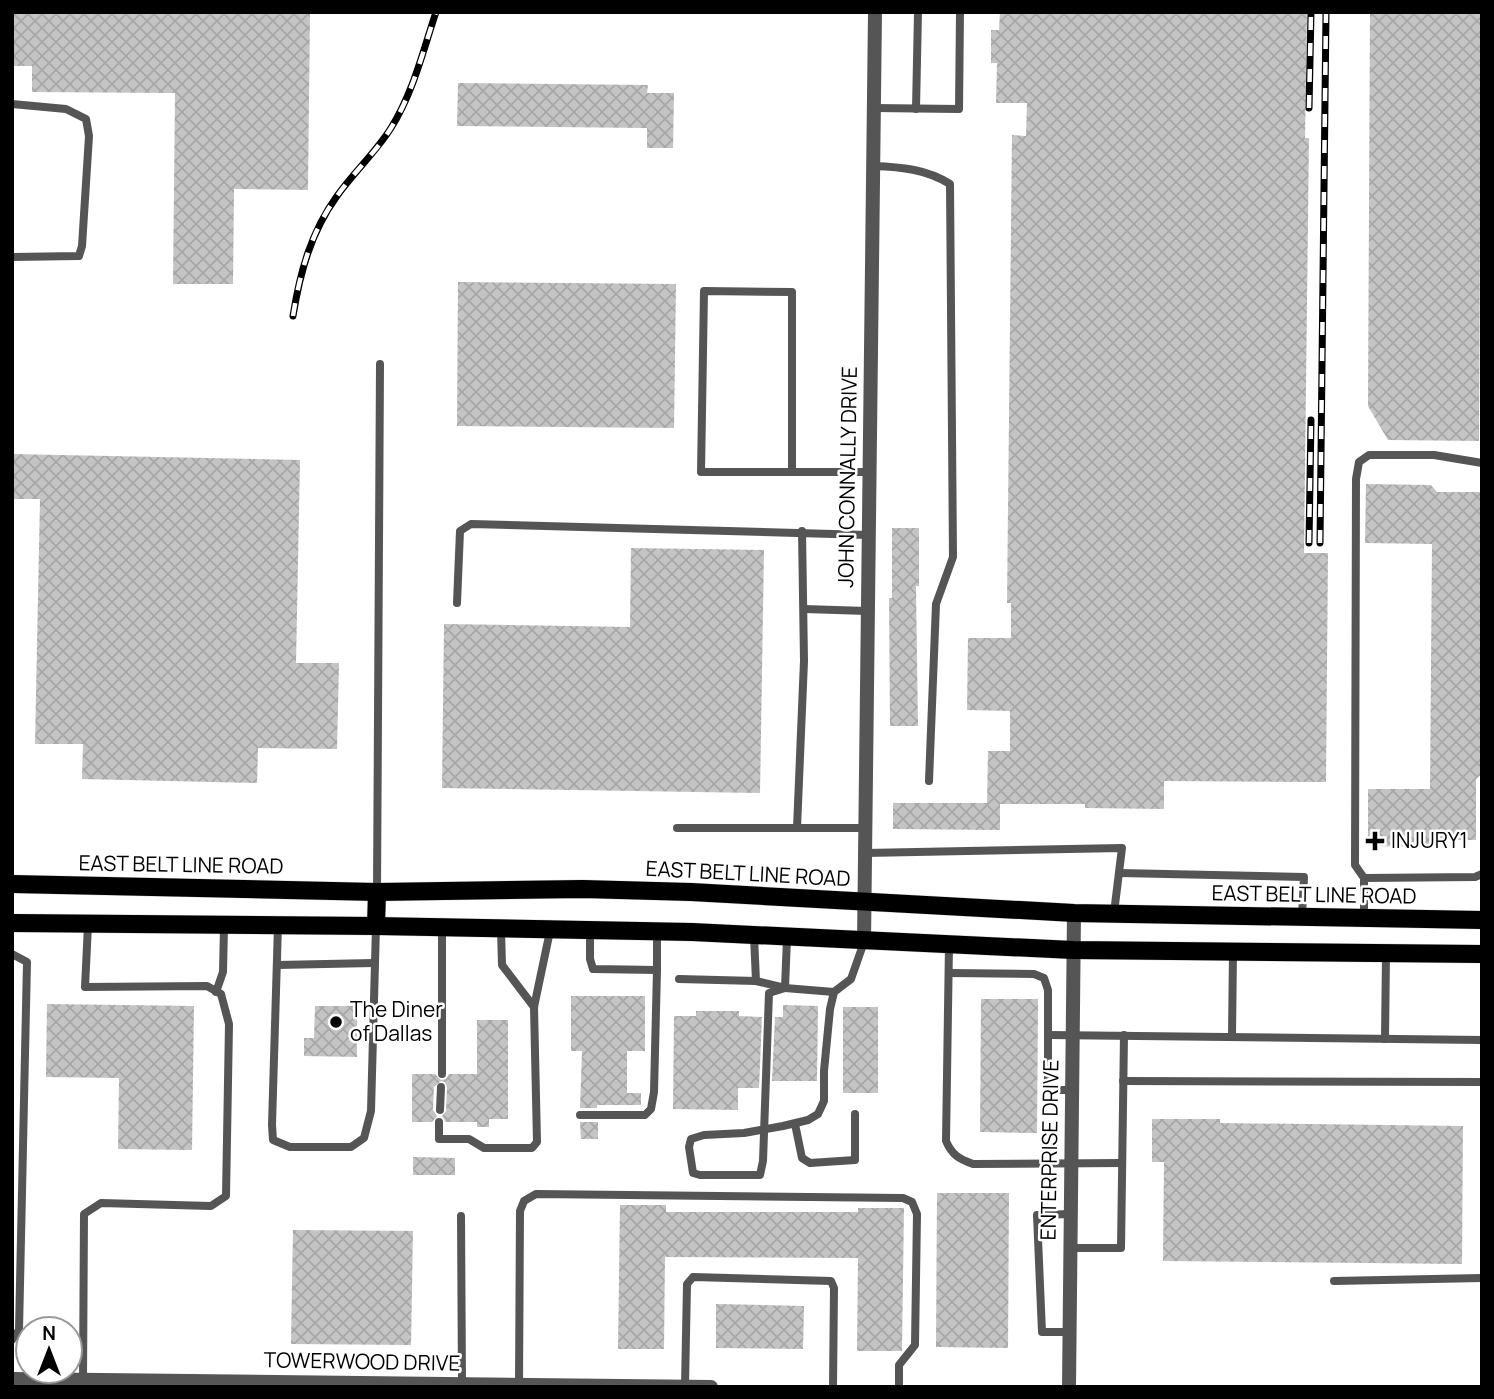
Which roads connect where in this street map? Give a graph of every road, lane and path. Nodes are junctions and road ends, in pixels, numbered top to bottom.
1 (875, 12) edge
2 (918, 12) edge
3 (960, 12) edge
4 (12, 104) edge
5 (874, 108) junction
6 (916, 109) junction
7 (873, 166) junction
8 (12, 257) edge
9 (380, 364) dead end
10 (1482, 463) edge
11 (792, 472) junction
12 (869, 472) junction
13 (802, 531) junction
14 (869, 534) junction
15 (457, 603) dead end
16 (804, 609) junction
17 (867, 611) junction
18 (929, 781) dead end
19 (677, 828) dead end
20 (797, 828) junction
21 (865, 828) junction
22 (865, 853) junction
23 (1119, 873) junction
24 (1482, 874) edge
25 (1364, 878) junction
26 (12, 884) edge
27 (377, 892) junction
28 (864, 903) junction
29 (1074, 914) junction
30 (1114, 914) junction
31 (1302, 917) junction
32 (1364, 918) junction
33 (1482, 920) edge
34 (12, 923) edge
35 (88, 925) junction
36 (224, 925) junction
37 (278, 925) junction
38 (376, 926) junction
39 (443, 928) junction
40 (500, 929) junction
41 (550, 930) junction
42 (590, 931) junction
43 (657, 932) junction
44 (754, 936) junction
45 (787, 938) junction
46 (864, 942) junction
47 (949, 945) junction
48 (1073, 950) junction
49 (1233, 953) junction
50 (12, 954) edge
51 (1386, 954) junction
52 (1482, 954) edge
53 (374, 962) junction
54 (277, 965) junction
55 (657, 970) junction
56 (949, 972) junction
57 (679, 979) dead end
58 (755, 981) junction
59 (785, 988) junction
60 (216, 992) junction
61 (834, 992) junction
62 (534, 1007) junction
63 (1073, 1034) junction
64 (1048, 1035) junction
65 (1124, 1035) junction
66 (1232, 1036) junction
67 (1385, 1039) junction
68 (1482, 1040) edge
69 (442, 1074) dead end
70 (1123, 1081) junction
71 (1482, 1082) edge
72 (441, 1087) dead end
73 (1072, 1090) junction
74 (440, 1110) dead end
75 (855, 1114) dead end
76 (580, 1115) dead end
77 (439, 1122) dead end
78 (795, 1124) junction
79 (763, 1130) junction
80 (1122, 1163) junction
81 (1071, 1164) junction
82 (1071, 1214) junction
83 (461, 1216) dead end
84 (1070, 1248) junction
85 (1482, 1278) edge
86 (1334, 1281) dead end
87 (83, 1315) edge
88 (1069, 1332) junction
89 (12, 1340) edge
90 (84, 1380) edge
91 (153, 1384) edge
92 (243, 1384) edge
93 (462, 1384) junction
94 (519, 1385) junction
95 (685, 1386) edge
96 (711, 1387) edge
97 (833, 1387) edge
98 (899, 1387) edge
99 (1069, 1387) edge

1 - 5 street, JOHN CONNALLY DRIVE
2 - 6 lane
3 - 6 lane
4 - 8 lane
5 - 6 lane
5 - 7 street, JOHN CONNALLY DRIVE
7 - 12 street, JOHN CONNALLY DRIVE
7 - 18 lane
9 - 27 lane
10 - 25 lane
11 - 11 lane
11 - 12 lane
12 - 14 street, JOHN CONNALLY DRIVE
13 - 14 lane
13 - 15 lane
13 - 16 lane
14 - 17 street, JOHN CONNALLY DRIVE
16 - 17 lane
16 - 20 lane
17 - 21 street, JOHN CONNALLY DRIVE
19 - 20 lane
20 - 21 lane
21 - 22 street, JOHN CONNALLY DRIVE
22 - 23 lane
22 - 28 street, JOHN CONNALLY DRIVE
23 - 30 lane
23 - 31 lane
24 - 25 lane
25 - 32 lane
26 - 27 main road, EAST BELT LINE ROAD
27 - 28 main road, EAST BELT LINE ROAD
27 - 38 main road
28 - 29 main road, EAST BELT LINE ROAD
28 - 46 street, JOHN CONNALLY DRIVE
29 - 30 main road, EAST BELT LINE ROAD
29 - 48 street, ENTERPRISE DRIVE
30 - 31 main road, EAST BELT LINE ROAD
31 - 32 main road, EAST BELT LINE ROAD
32 - 33 main road, EAST BELT LINE ROAD
34 - 35 main road
35 - 36 main road
35 - 60 lane
36 - 37 main road
36 - 60 lane
37 - 38 main road
37 - 54 lane
38 - 39 main road
38 - 53 lane
39 - 40 main road
39 - 69 lane
40 - 41 main road
40 - 62 lane
41 - 42 main road
41 - 62 lane
42 - 43 main road
42 - 55 lane
43 - 44 main road
43 - 55 lane
44 - 45 main road
44 - 58 lane
45 - 46 main road
45 - 59 lane
46 - 47 main road
46 - 61 lane
47 - 48 main road
47 - 56 lane
48 - 49 main road
48 - 63 street, ENTERPRISE DRIVE
49 - 51 main road
49 - 66 lane
50 - 89 lane
51 - 52 main road
51 - 67 lane
53 - 54 lane
53 - 54 lane
55 - 76 lane
56 - 64 lane
56 - 81 lane
57 - 58 lane
58 - 59 lane
59 - 61 lane
59 - 79 lane
60 - 87 lane
61 - 78 lane
62 - 77 lane
63 - 64 lane
63 - 65 lane
63 - 73 street, ENTERPRISE DRIVE
64 - 73 lane
65 - 66 lane
65 - 70 lane
66 - 67 lane
67 - 68 lane
70 - 71 lane
70 - 80 lane
72 - 74 lane
73 - 81 street, ENTERPRISE DRIVE
75 - 78 lane
78 - 79 lane
79 - 79 lane
80 - 81 lane
80 - 84 lane
81 - 82 street, ENTERPRISE DRIVE
82 - 84 street, ENTERPRISE DRIVE
82 - 88 lane
83 - 93 lane
84 - 88 street, ENTERPRISE DRIVE
85 - 86 lane
88 - 99 street, ENTERPRISE DRIVE
90 - 91 street, TOWERWOOD DRIVE
91 - 92 street, TOWERWOOD DRIVE
92 - 93 street, TOWERWOOD DRIVE
93 - 94 street, TOWERWOOD DRIVE
94 - 95 street, TOWERWOOD DRIVE
94 - 98 lane
95 - 96 street, TOWERWOOD DRIVE
95 - 97 lane

